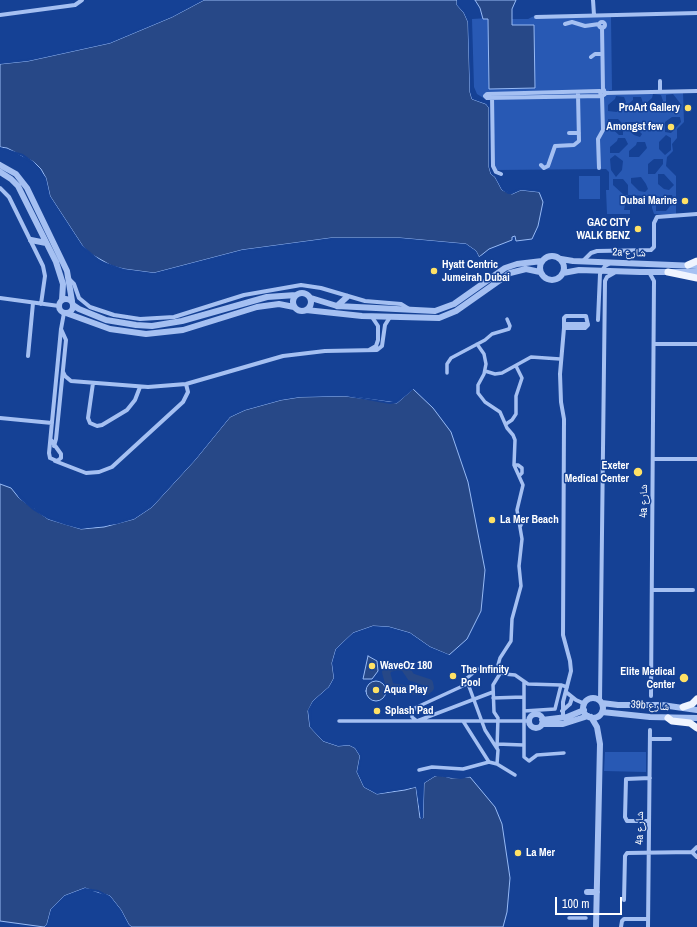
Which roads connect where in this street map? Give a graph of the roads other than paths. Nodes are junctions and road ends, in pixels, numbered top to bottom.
1 (79, 0) edge
2 (82, 0) edge
3 (593, 0) edge
4 (73, 5) junction
5 (697, 13) edge
6 (0, 15) edge
7 (594, 15) junction
8 (536, 17) dead end
9 (564, 24) dead end
10 (602, 54) junction
11 (591, 57) dead end
12 (660, 81) dead end
13 (697, 91) edge
14 (660, 92) junction
15 (602, 93) junction
16 (578, 94) junction
17 (569, 132) dead end
18 (579, 134) junction
19 (0, 165) edge
20 (541, 165) dead end
21 (599, 168) dead end
22 (0, 172) edge
23 (500, 174) dead end
24 (0, 188) edge
25 (697, 214) edge
26 (31, 240) junction
27 (46, 243) junction
28 (561, 259) junction
29 (542, 261) junction
30 (583, 261) junction
31 (697, 261) edge
32 (614, 262) junction
33 (688, 265) junction
34 (697, 266) edge
35 (601, 270) junction
36 (620, 271) junction
37 (540, 272) junction
38 (649, 272) junction
39 (660, 272) junction
40 (668, 272) junction
41 (697, 272) edge
42 (563, 273) junction
43 (697, 278) edge
44 (69, 279) junction
45 (654, 281) junction
46 (296, 295) junction
47 (347, 297) junction
48 (0, 298) edge
49 (311, 298) junction
50 (33, 302) junction
51 (223, 302) junction
52 (60, 303) junction
53 (72, 303) junction
54 (41, 304) junction
55 (337, 306) junction
56 (294, 307) junction
57 (218, 310) junction
58 (306, 310) junction
59 (410, 311) junction
60 (65, 313) junction
61 (372, 317) junction
62 (390, 317) junction
63 (507, 319) dead end
64 (598, 320) junction
65 (604, 320) junction
66 (588, 322) junction
67 (564, 326) junction
68 (61, 329) junction
69 (477, 344) junction
70 (654, 344) junction
71 (697, 344) edge
72 (366, 351) junction
73 (28, 356) dead end
74 (560, 359) junction
75 (516, 366) junction
76 (484, 371) junction
77 (63, 372) junction
78 (447, 373) dead end
79 (71, 381) junction
80 (93, 383) junction
81 (186, 384) junction
82 (140, 387) junction
83 (62, 388) junction
84 (0, 418) edge
85 (52, 423) junction
86 (506, 424) junction
87 (50, 440) junction
88 (54, 446) junction
89 (61, 455) junction
90 (654, 459) junction
91 (697, 459) edge
92 (55, 461) junction
93 (68, 466) junction
94 (697, 586) edge
95 (653, 590) junction
96 (693, 590) junction
97 (697, 593) edge
98 (478, 669) dead end
99 (501, 672) junction
100 (524, 682) junction
101 (468, 684) junction
102 (562, 685) junction
103 (567, 690) junction
104 (493, 692) junction
105 (651, 696) dead end
106 (523, 697) junction
107 (474, 698) junction
108 (493, 698) junction
109 (572, 698) junction
110 (697, 700) edge
111 (601, 702) junction
112 (584, 707) junction
113 (683, 708) junction
114 (697, 710) edge
115 (524, 711) junction
116 (562, 711) junction
117 (601, 714) junction
118 (590, 717) junction
119 (563, 718) junction
120 (668, 718) junction
121 (697, 718) edge
122 (339, 721) dead end
123 (416, 721) junction
124 (462, 721) junction
125 (482, 721) junction
126 (498, 721) junction
127 (527, 721) junction
128 (542, 722) junction
129 (697, 728) edge
130 (650, 730) dead end
131 (598, 731) junction
132 (670, 738) dead end
133 (650, 739) junction
134 (523, 745) junction
135 (497, 746) junction
136 (564, 753) dead end
137 (489, 762) junction
138 (498, 764) junction
139 (419, 770) dead end
140 (515, 775) dead end
141 (650, 778) junction
142 (649, 821) junction
143 (697, 847) edge
144 (649, 852) junction
145 (692, 852) junction
146 (697, 857) edge
147 (587, 892) dead end
148 (597, 892) junction
149 (624, 900) dead end
150 (568, 918) dead end
151 (586, 918) dead end
152 (648, 919) junction
153 (596, 927) edge
154 (621, 927) edge
155 (648, 927) edge

1 - 4 street
2 - 4 street
3 - 7 street
4 - 6 street
5 - 7 street
7 - 8 street
9 - 10 street
10 - 11 street
10 - 15 street
12 - 14 street
13 - 14 street
14 - 15 street
15 - 16 street
15 - 21 street
16 - 18 street
16 - 23 street
17 - 18 street
18 - 20 street
19 - 44 street
22 - 27 street
24 - 26 street
25 - 30 street
26 - 27 street
26 - 54 street
27 - 52 street
28 - 29 street, 2a شارع
28 - 30 street, 2a شارع
28 - 42 street
29 - 37 street
29 - 59 street
30 - 32 street, 2a شارع
31 - 33 main road
32 - 33 street, 2a شارع
32 - 35 street
33 - 34 street, 2a شارع
35 - 36 street, 2a شارع
35 - 42 street, 2a شارع
35 - 64 street
36 - 38 street, 2a شارع
36 - 65 street
37 - 42 street, 2a شارع
37 - 62 street
38 - 39 street, 2a شارع
38 - 45 street, 4a شارع
39 - 40 street, 2a شارع
39 - 45 street
40 - 41 street, 2a شارع
40 - 43 main road
44 - 51 street
44 - 53 street
45 - 70 street, 4a شارع
46 - 49 street
46 - 56 street
46 - 57 street
47 - 51 street
47 - 55 street
47 - 59 street
48 - 50 street
49 - 55 street
49 - 58 street
50 - 54 street
50 - 73 street
51 - 57 street
52 - 53 street
52 - 54 street
52 - 60 street
53 - 57 street
53 - 60 street
55 - 59 street
56 - 58 street
56 - 60 street
58 - 61 street
60 - 68 street
61 - 62 street
61 - 72 street
62 - 72 street
63 - 69 street
64 - 65 street
64 - 66 street
65 - 111 street
66 - 67 street
66 - 67 street
67 - 74 street
68 - 77 street
68 - 85 street
69 - 76 street
69 - 78 street
70 - 71 street
70 - 90 street, 4a شارع
72 - 81 street
74 - 75 street
74 - 103 street
75 - 76 street
75 - 86 street
76 - 86 street
77 - 79 street
77 - 83 street
79 - 80 street
79 - 83 street
80 - 82 street
80 - 82 street
81 - 82 street
81 - 93 street
83 - 88 street
84 - 85 street
85 - 87 street
86 - 99 street
87 - 88 street
87 - 92 street
88 - 89 street
89 - 92 street
89 - 93 street
90 - 91 street
90 - 95 street, 4a شارع
92 - 93 street
94 - 96 street
95 - 96 street
95 - 105 street, 4a شارع
96 - 97 street
98 - 101 street
99 - 100 street
99 - 104 street
100 - 102 street
100 - 106 street
101 - 107 street
101 - 123 street
102 - 103 street
102 - 115 street
103 - 109 street
103 - 116 street
104 - 107 street
104 - 108 street
106 - 108 street
106 - 115 street
107 - 123 street
107 - 125 street
108 - 126 street
109 - 112 street
109 - 116 street
110 - 113 main road
111 - 112 street
111 - 113 street, 39b شارع
111 - 117 street
112 - 118 street
112 - 119 street
113 - 114 street, 39b شارع
115 - 127 street
116 - 119 street
117 - 118 street
117 - 120 street, 39b شارع
117 - 131 street
118 - 128 street
118 - 131 street
119 - 128 street
120 - 121 street, 39b شارع
120 - 129 main road
122 - 123 street
123 - 124 street
124 - 125 street
124 - 137 street
125 - 126 street
125 - 135 street
126 - 127 street
126 - 135 street
127 - 128 street
127 - 128 street
127 - 134 street
130 - 133 street, 4a شارع
131 - 148 street
132 - 133 street
133 - 141 street, 4a شارع
134 - 135 street
134 - 136 street
135 - 138 street
137 - 138 street
137 - 139 street
138 - 140 street
141 - 142 street, 4a شارع
141 - 142 street
142 - 144 street, 4a شارع
143 - 145 street
144 - 145 street
144 - 149 street
144 - 152 street, 4a شارع
145 - 146 street
147 - 148 street
148 - 153 street
150 - 151 street
152 - 154 street
152 - 155 street, 4a شارع

